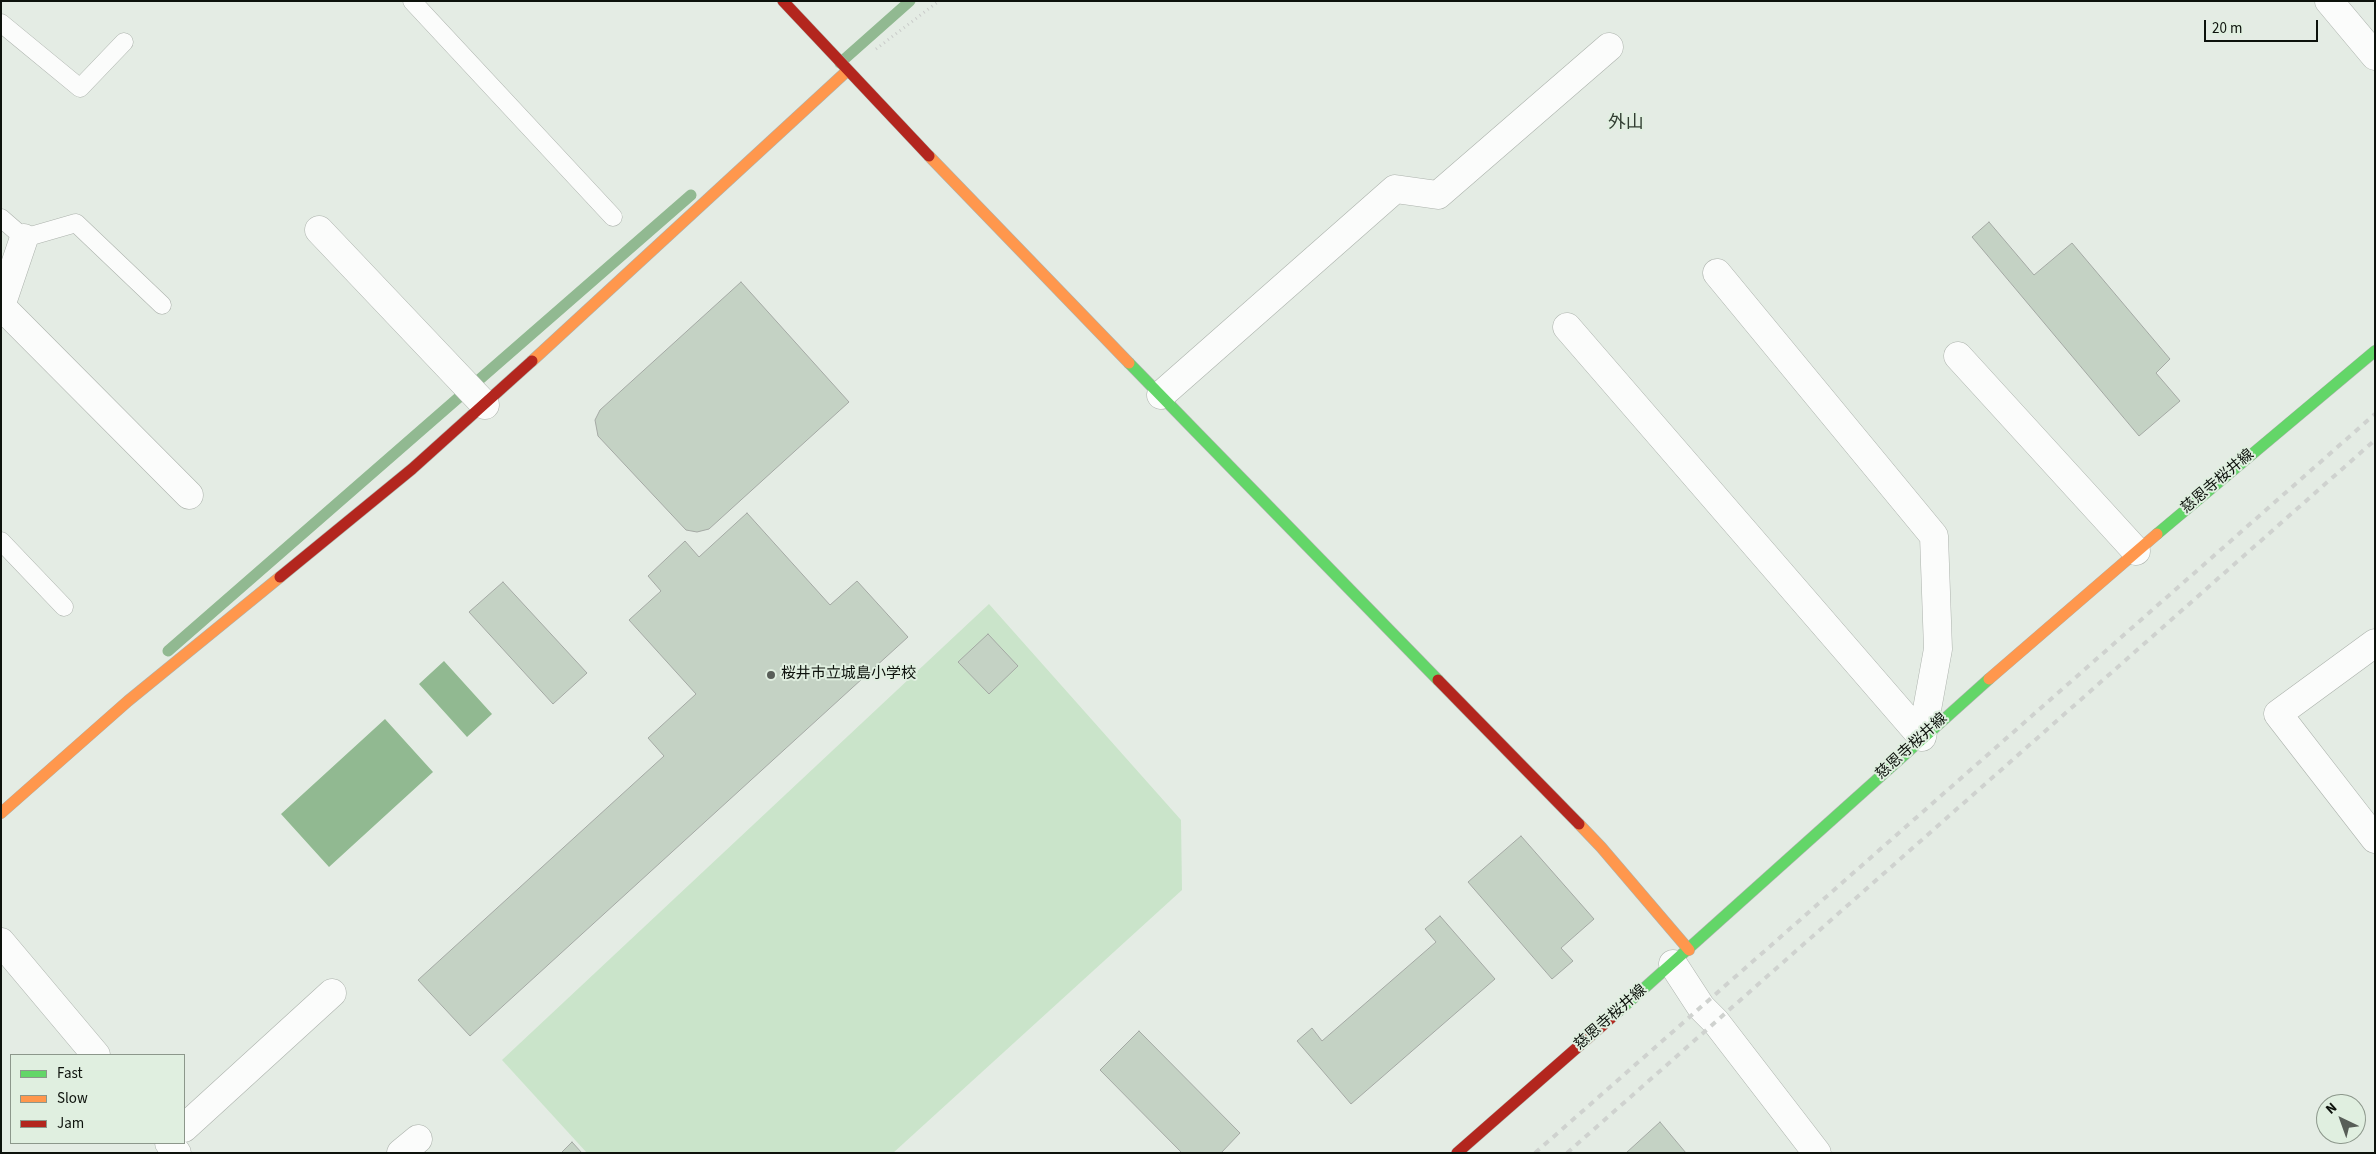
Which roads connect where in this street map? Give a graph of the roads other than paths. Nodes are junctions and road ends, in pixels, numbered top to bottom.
1 (412, 1) edge
2 (783, 1) edge
3 (2330, 1) edge
4 (1, 23) edge
5 (124, 42) dead end
6 (1609, 47) dead end
7 (2375, 56) edge
8 (851, 75) junction
9 (613, 217) dead end
10 (1, 218) edge
11 (319, 230) dead end
12 (24, 238) junction
13 (1718, 273) dead end
14 (162, 305) dead end
15 (1567, 327) dead end
16 (2375, 351) edge
17 (1958, 356) dead end
18 (1161, 396) junction
19 (482, 402) junction
20 (189, 496) dead end
21 (1, 541) edge
22 (2136, 551) junction
23 (64, 607) dead end
24 (2375, 643) edge
25 (1922, 737) junction
26 (1, 813) edge
27 (2375, 839) edge
28 (1, 942) edge
29 (1681, 957) junction
30 (332, 993) dead end
31 (95, 1054) edge
32 (185, 1127) edge
33 (1457, 1153) edge
34 (1817, 1153) edge

1 - 9 lane
2 - 8 street
3 - 7 street
4 - 5 lane
6 - 18 street
8 - 18 street
8 - 19 street
10 - 12 lane
11 - 19 street
12 - 14 lane
12 - 20 street
13 - 25 street
15 - 25 street
16 - 22 street, 慈恩寺桜井線
17 - 22 street
18 - 29 street
19 - 26 street
21 - 23 lane
22 - 25 street, 慈恩寺桜井線
24 - 27 street
25 - 29 street, 慈恩寺桜井線
28 - 31 street
29 - 33 street, 慈恩寺桜井線
29 - 34 street
30 - 32 street

